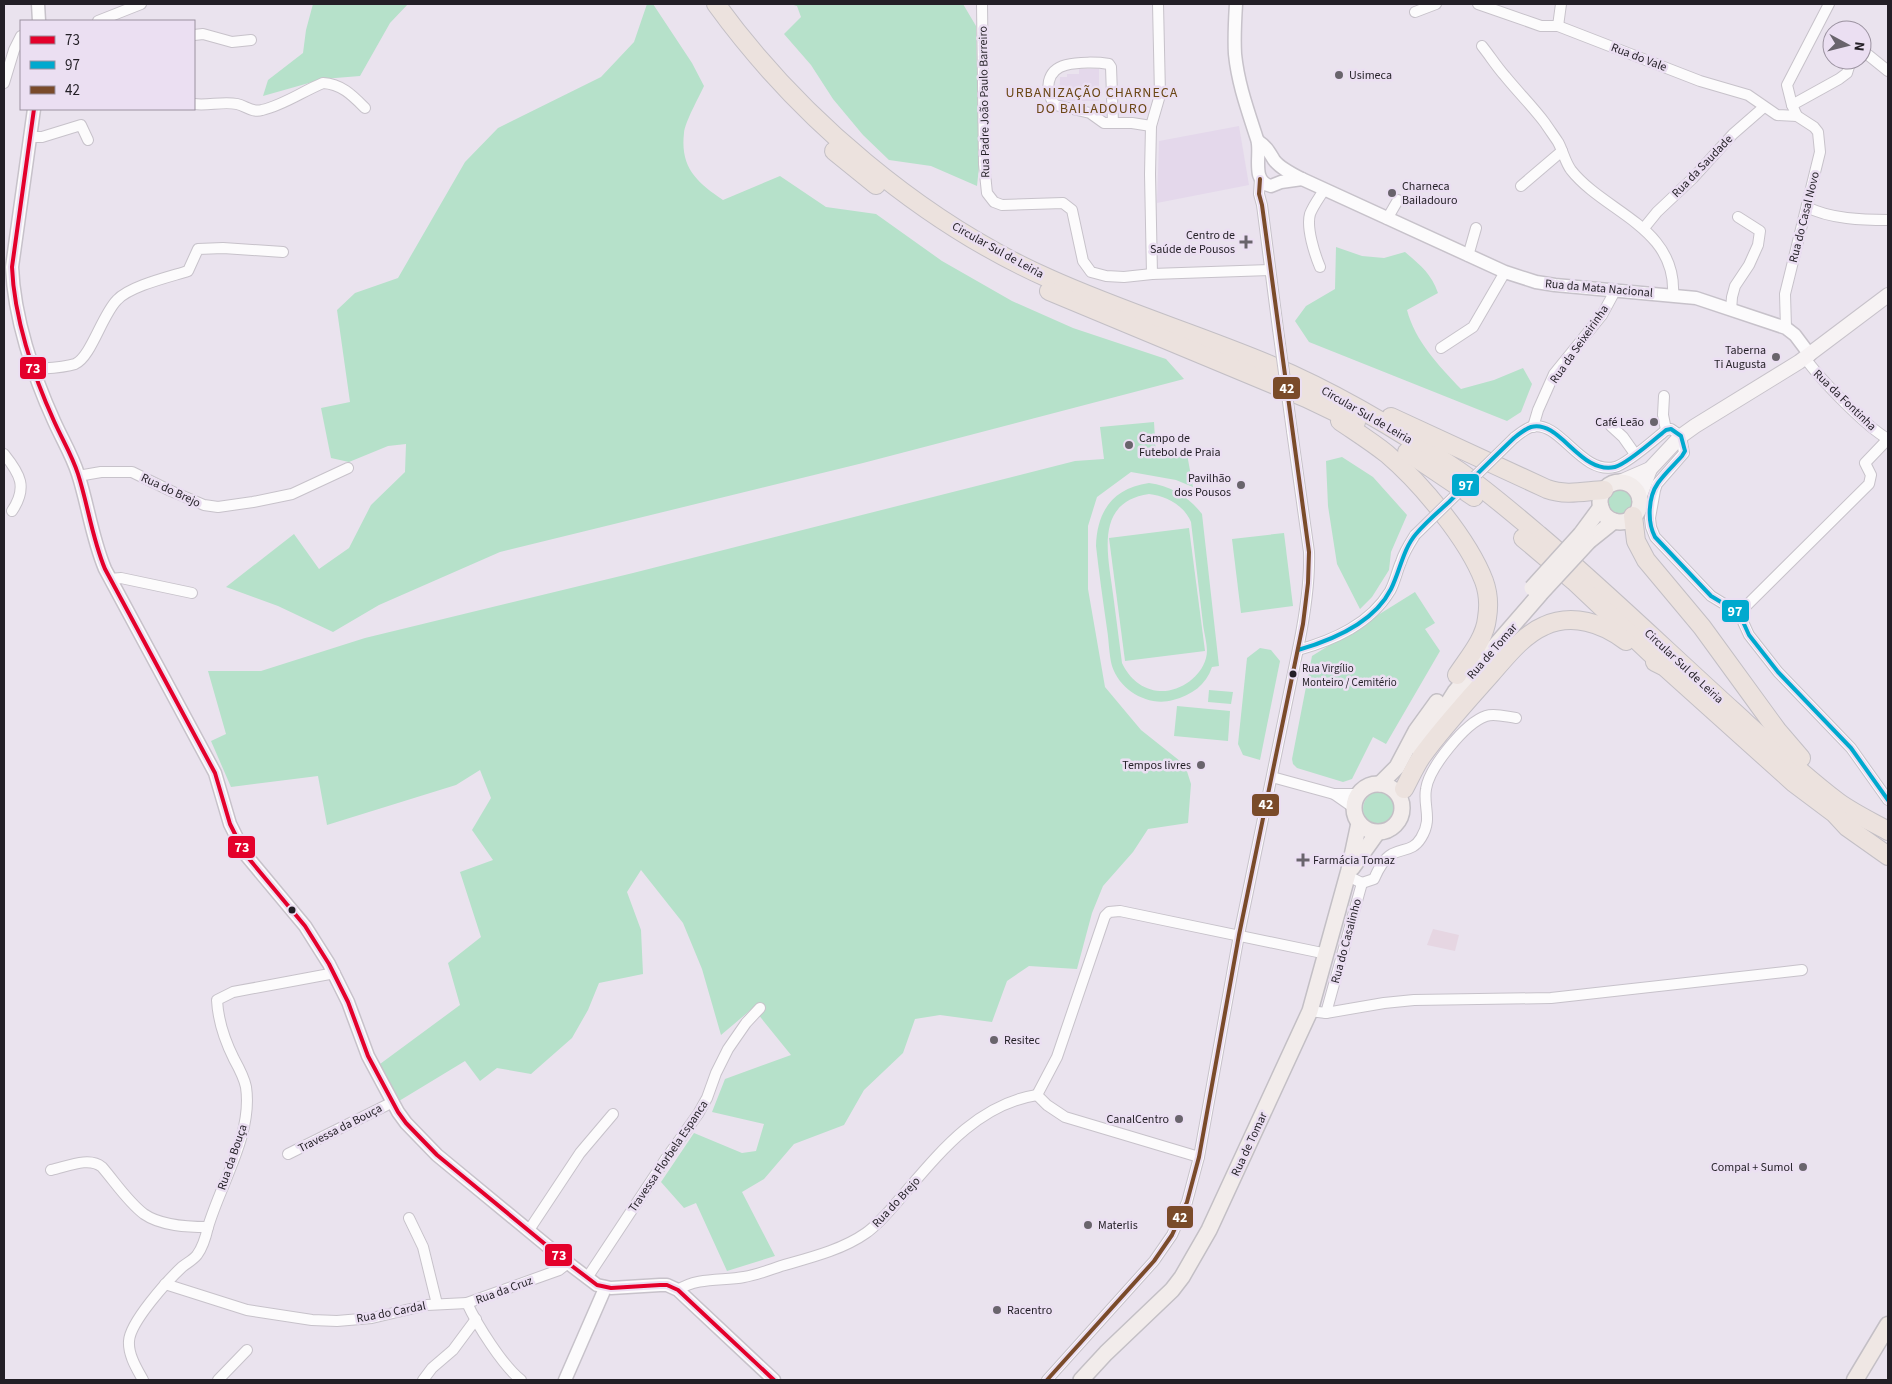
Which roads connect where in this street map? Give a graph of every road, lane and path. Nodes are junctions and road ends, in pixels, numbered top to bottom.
1 (38, 4) edge
2 (141, 4) edge
3 (702, 4) edge
4 (716, 4) edge
5 (982, 4) edge
6 (1158, 4) edge
7 (1236, 4) edge
8 (1436, 4) edge
9 (1478, 4) edge
10 (1561, 4) edge
11 (1829, 4) edge
12 (1415, 12) dead end
13 (39, 20) edge
14 (101, 20) edge
15 (1558, 26) junction
16 (195, 35) edge
17 (20, 38) edge
18 (251, 40) dead end
19 (1482, 46) dead end
20 (1872, 58) edge
21 (1848, 70) edge
22 (1888, 71) edge
23 (4, 83) edge
24 (195, 104) edge
25 (1792, 105) junction
26 (1764, 107) junction
27 (365, 108) dead end
28 (34, 110) edge
29 (1797, 116) junction
30 (1113, 123) junction
31 (1151, 126) junction
32 (30, 137) junction
33 (88, 140) dead end
34 (1258, 141) junction
35 (1562, 151) junction
36 (1279, 165) junction
37 (1260, 175) junction
38 (1302, 179) junction
39 (1278, 184) junction
40 (1521, 186) dead end
41 (1324, 190) junction
42 (1398, 200) dead end
43 (1262, 205) junction
44 (1807, 208) junction
45 (1738, 217) dead end
46 (1387, 219) junction
47 (1888, 220) edge
48 (1476, 228) dead end
49 (1644, 228) junction
50 (283, 252) dead end
51 (1468, 256) junction
52 (1320, 268) dead end
53 (1270, 270) junction
54 (1505, 272) junction
55 (1152, 274) junction
56 (1615, 290) junction
57 (1673, 295) junction
58 (1888, 295) edge
59 (1731, 310) junction
60 (1786, 328) junction
61 (1441, 348) dead end
62 (1808, 356) junction
63 (34, 369) junction
64 (1310, 392) junction
65 (1664, 396) dead end
66 (1533, 426) junction
67 (1610, 426) dead end
68 (1666, 430) junction
69 (1681, 436) junction
70 (1888, 439) edge
71 (4, 454) edge
72 (1635, 454) junction
73 (348, 468) dead end
74 (1650, 469) junction
75 (78, 476) junction
76 (1612, 486) junction
77 (1639, 498) junction
78 (1601, 507) junction
79 (12, 511) dead end
80 (1633, 516) junction
81 (1614, 521) junction
82 (1585, 537) junction
83 (110, 579) junction
84 (1536, 591) junction
85 (192, 594) dead end
86 (1739, 614) junction
87 (1298, 650) junction
88 (1665, 667) junction
89 (1457, 675) junction
90 (1516, 718) dead end
91 (1272, 777) junction
92 (1380, 784) junction
93 (1403, 796) junction
94 (1888, 800) edge
95 (1357, 801) junction
96 (1834, 813) junction
97 (1359, 823) junction
98 (1886, 830) edge
99 (1377, 833) junction
100 (1888, 847) edge
101 (1888, 856) edge
102 (1349, 873) junction
103 (1362, 883) junction
104 (1239, 936) junction
105 (1327, 954) junction
106 (1802, 970) dead end
107 (334, 974) junction
108 (760, 1008) dead end
109 (1310, 1011) junction
110 (1326, 1014) junction
111 (1037, 1095) junction
112 (393, 1102) junction
113 (613, 1114) dead end
114 (288, 1154) dead end
115 (1199, 1157) junction
116 (51, 1170) dead end
117 (409, 1218) dead end
118 (208, 1227) junction
119 (529, 1230) junction
120 (568, 1263) junction
121 (587, 1278) junction
122 (165, 1284) junction
123 (604, 1287) junction
124 (678, 1290) junction
125 (467, 1303) junction
126 (437, 1304) junction
127 (476, 1318) junction
128 (1888, 1325) edge
129 (1888, 1346) edge
130 (247, 1350) dead end
131 (143, 1380) edge
132 (218, 1380) edge
133 (424, 1380) edge
134 (521, 1380) edge
135 (565, 1380) edge
136 (774, 1380) edge
137 (1047, 1380) edge
138 (1081, 1380) edge
139 (1855, 1380) edge
140 (1868, 1380) edge

1 - 13 street
2 - 14 street
3 - 64 highway, Circular Sul de Leiria
4 - 64 highway, Circular Sul de Leiria
5 - 55 street, Rua Padre João Paulo Barreiro
6 - 31 street
7 - 34 street, Rua da Mata Nacional
8 - 12 street
9 - 15 street, Rua do Vale
10 - 15 street
11 - 25 street
15 - 26 street, Rua do Vale
16 - 18 street
17 - 23 street
19 - 35 street
20 - 22 street
21 - 25 street
24 - 27 street
25 - 29 street
26 - 29 street, Rua do Vale
26 - 49 street, Rua da Saudade
28 - 32 street
29 - 44 street, Rua do Casal Novo
30 - 30 street
30 - 31 street
31 - 55 street
32 - 33 street
32 - 63 street
34 - 36 street, Rua da Mata Nacional
34 - 37 street, Rua da Mata Nacional
35 - 40 street
35 - 49 street
36 - 37 street
36 - 38 street, Rua da Mata Nacional
36 - 39 street
37 - 39 street
37 - 43 street
38 - 39 street
38 - 41 street, Rua da Mata Nacional
39 - 43 street
41 - 46 street, Rua da Mata Nacional
41 - 52 street
42 - 46 street
43 - 53 street
44 - 47 street
44 - 60 street, Rua do Casal Novo
45 - 59 street
46 - 51 street, Rua da Mata Nacional
48 - 51 street
49 - 57 street
50 - 63 street
51 - 54 street, Rua da Mata Nacional
53 - 55 street, Rua Padre João Paulo Barreiro
53 - 87 street, bridge
54 - 56 street, Rua da Mata Nacional
54 - 61 street
56 - 57 street, Rua da Mata Nacional
56 - 66 street, Rua da Seixeirinha
57 - 59 street, Rua da Mata Nacional
58 - 62 main road
59 - 60 street, Rua da Mata Nacional
60 - 62 street, Rua da Mata Nacional
62 - 69 main road
62 - 70 street, Rua da Fontinha
63 - 75 street
64 - 76 highway
64 - 88 highway, Circular Sul de Leiria
64 - 89 highway
64 - 98 highway, Circular Sul de Leiria
65 - 68 street
66 - 72 street
66 - 87 street, bridge
67 - 72 street
68 - 69 street
68 - 72 street
69 - 74 main road
69 - 86 street
70 - 86 street
71 - 79 street
73 - 75 street, Rua do Brejo
74 - 76 main road
74 - 77 main road
75 - 83 street
76 - 77 main road
76 - 78 main road, Rua de Tomar
77 - 80 main road
78 - 81 main road
78 - 82 main road, Rua de Tomar
80 - 81 main road, Rua de Tomar
80 - 98 highway
81 - 82 main road, Rua de Tomar
82 - 84 main road, Rua de Tomar, bridge
83 - 85 street
83 - 107 street
84 - 89 main road, Rua de Tomar
84 - 93 main road, Rua de Tomar
86 - 94 street
87 - 91 street
88 - 93 highway
88 - 96 highway
89 - 92 main road, Rua de Tomar
90 - 103 street
91 - 95 street
91 - 104 street
92 - 93 main road
92 - 95 main road, Rua de Tomar
93 - 99 main road, Rua de Tomar
95 - 97 main road, Rua de Tomar
96 - 100 highway
96 - 101 highway
97 - 99 main road
97 - 102 main road, Rua de Tomar
99 - 102 main road, Rua de Tomar
102 - 103 street, Rua do Casalinho
102 - 105 main road, Rua de Tomar
103 - 110 street, Rua do Casalinho
104 - 105 street
104 - 111 street
104 - 115 street
105 - 109 main road, Rua de Tomar
106 - 110 street
107 - 112 street
107 - 118 street, Rua da Bouça
108 - 121 street, Travessa Florbela Espanca
109 - 110 street
109 - 138 main road, Rua de Tomar
111 - 115 street
111 - 124 street, Rua do Brejo
112 - 114 street, Travessa da Bouça
112 - 119 street
113 - 119 street
115 - 137 street
116 - 118 street
117 - 126 street
118 - 122 street
119 - 120 street
120 - 121 street
120 - 125 street, Rua da Cruz
121 - 123 street
122 - 126 street, Rua do Cardal
122 - 131 street
123 - 124 street
123 - 135 street
124 - 136 street
125 - 126 street, Rua do Cardal
125 - 127 street
127 - 133 street
127 - 134 street
128 - 139 highway
129 - 140 highway
130 - 132 street

